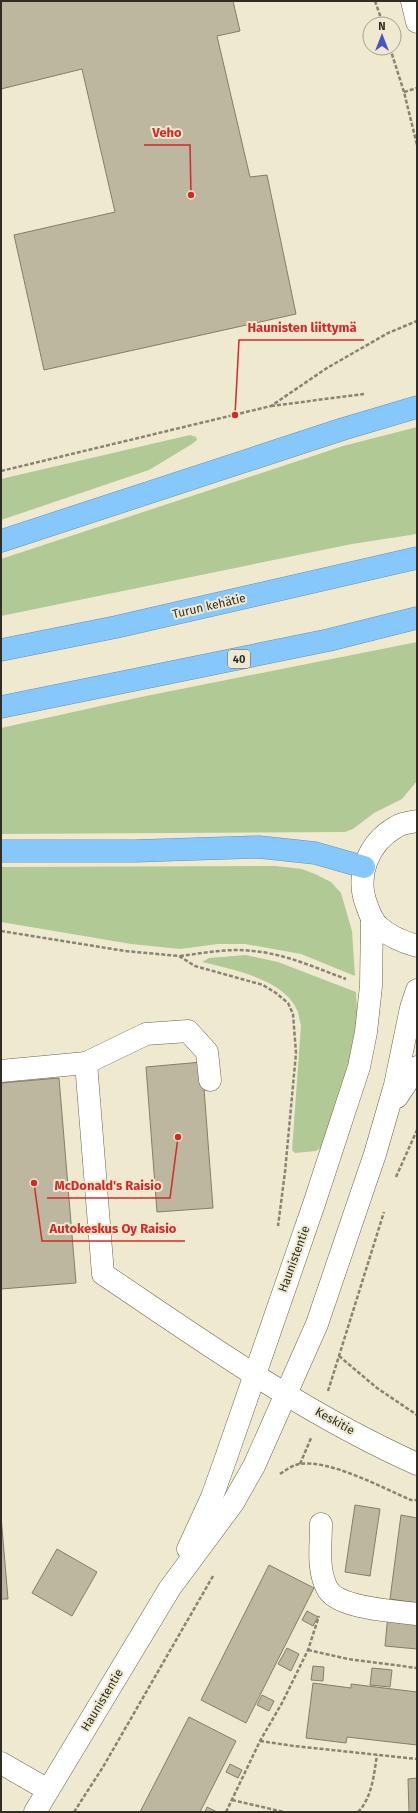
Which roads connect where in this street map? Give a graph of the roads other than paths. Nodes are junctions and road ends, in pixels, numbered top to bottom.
1 (412, 1) edge
2 (417, 22) edge
3 (417, 407) edge
4 (1, 541) edge
5 (417, 558) edge
6 (417, 618) edge
7 (1, 650) edge
8 (1, 708) edge
9 (417, 821) edge
10 (1, 851) edge
11 (364, 867) junction
12 (372, 919) junction
13 (417, 946) edge
14 (417, 990) edge
15 (86, 1063) junction
16 (417, 1066) edge
17 (1, 1071) edge
18 (210, 1080) dead end
19 (387, 1112) junction
20 (253, 1376) junction
21 (286, 1394) junction
22 (417, 1464) edge
23 (321, 1524) dead end
24 (170, 1588) junction
25 (417, 1614) edge
26 (1, 1763) edge
27 (48, 1790) junction
28 (35, 1812) edge

1 - 2 street
3 - 4 highway
5 - 7 highway, Turun kehätie
6 - 8 highway, 40
9 - 11 street
10 - 11 highway
11 - 12 street
12 - 13 street
12 - 20 street, Haunistentie
14 - 19 street, Haunistentie
15 - 17 street
15 - 18 street
15 - 20 street, Keskitie
16 - 19 street
19 - 21 street, Haunistentie
20 - 21 street, Keskitie
20 - 24 street, Haunistentie
21 - 22 street, Keskitie
21 - 24 street, Haunistentie
23 - 25 street
24 - 27 street, Haunistentie
26 - 27 street
27 - 28 street, Haunistentie

